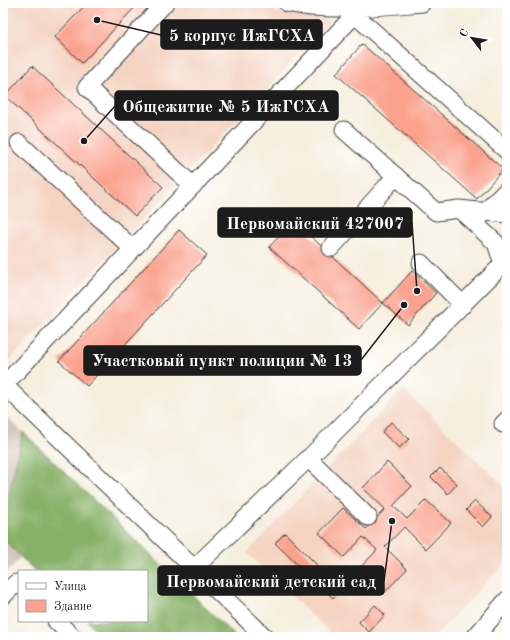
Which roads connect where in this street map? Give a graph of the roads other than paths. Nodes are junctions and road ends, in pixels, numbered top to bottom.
1 (165, 3) edge
2 (286, 3) edge
3 (422, 3) edge
4 (358, 11) junction
5 (344, 130) dead end
6 (19, 143) dead end
7 (507, 151) edge
8 (396, 176) junction
9 (193, 186) junction
10 (507, 190) edge
11 (507, 214) edge
12 (480, 217) junction
13 (331, 248) dead end
14 (133, 249) junction
15 (421, 263) dead end
16 (506, 264) edge
17 (463, 305) junction
18 (3, 384) edge
19 (308, 458) junction
20 (368, 517) dead end
21 (194, 568) junction
22 (18, 585) edge
23 (3, 596) edge
24 (507, 600) edge
25 (57, 622) edge
26 (73, 637) edge
27 (265, 637) edge
28 (475, 637) edge

1 - 9 street
2 - 4 street
3 - 4 street
4 - 7 street
4 - 9 street
5 - 8 street
6 - 14 street
8 - 12 street
8 - 13 street
9 - 14 street
10 - 12 street
11 - 12 street
12 - 16 street
14 - 18 street
15 - 17 street
16 - 17 street
17 - 19 street
18 - 21 street
19 - 20 street
19 - 21 street
21 - 27 street
22 - 23 street
24 - 28 street
25 - 26 street

